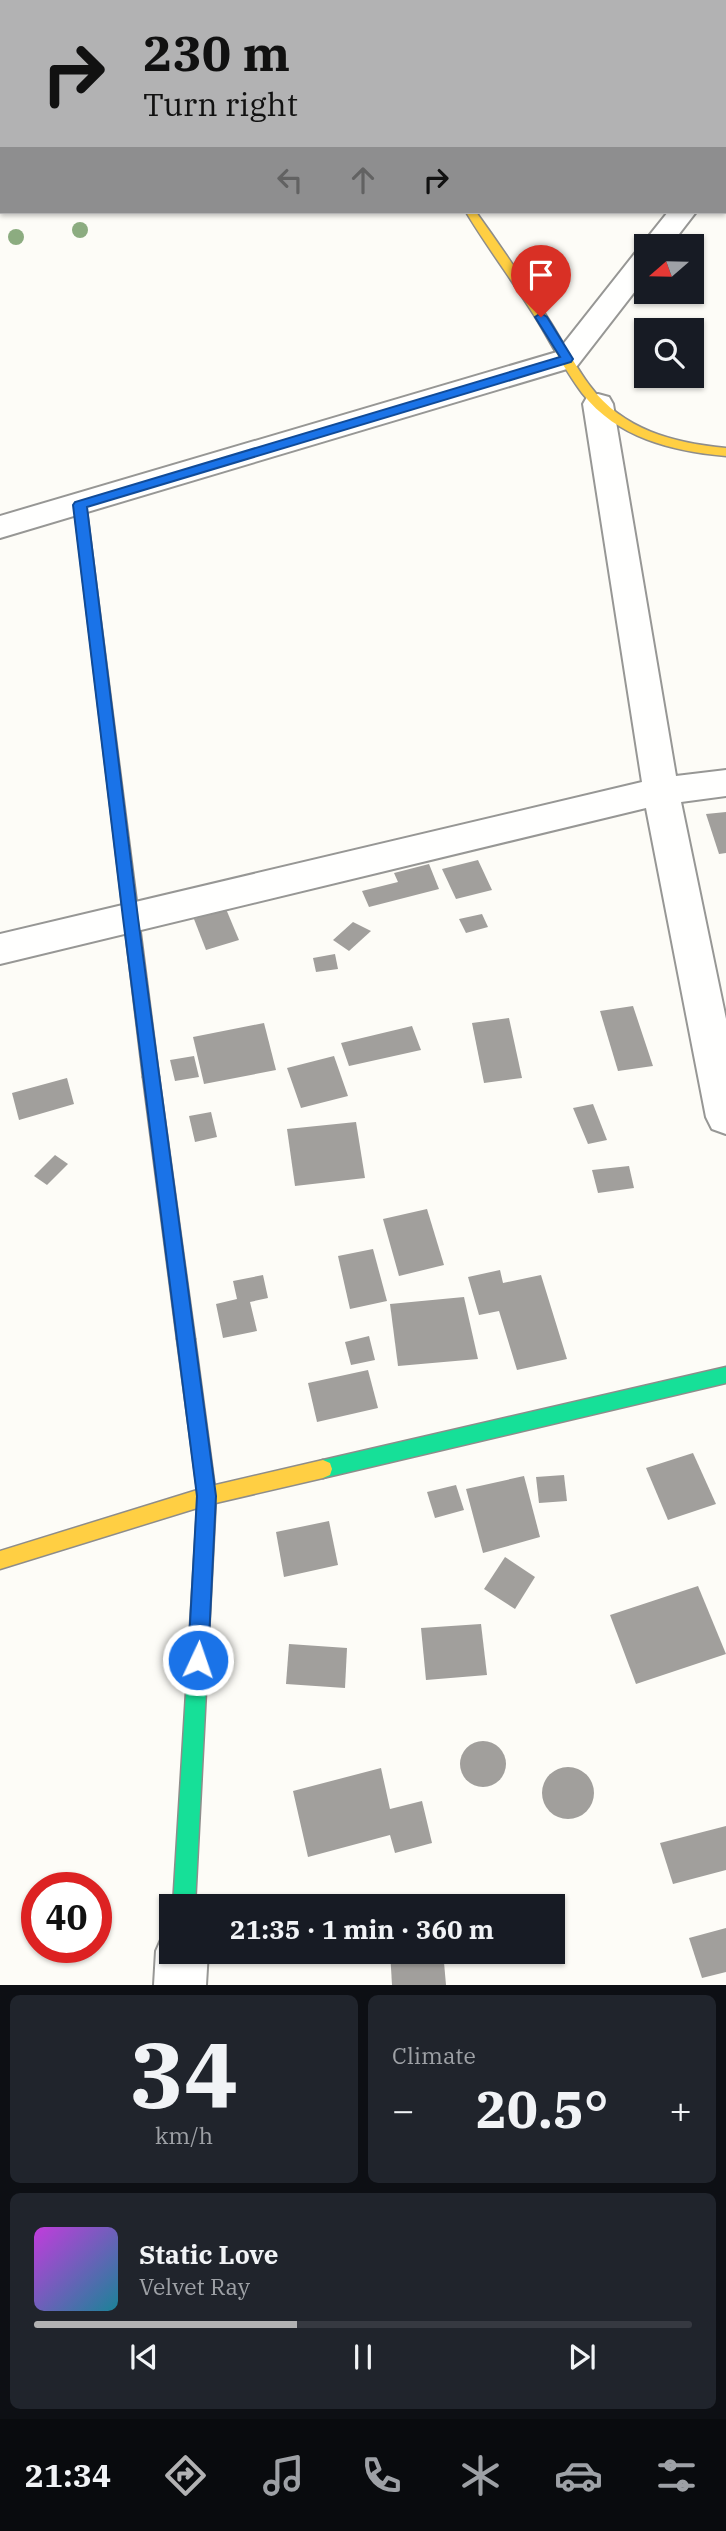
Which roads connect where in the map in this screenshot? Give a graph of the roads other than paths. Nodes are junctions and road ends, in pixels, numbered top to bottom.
1 (472, 214) edge
2 (680, 214) edge
3 (664, 234) edge
4 (634, 273) edge
5 (567, 359) junction
6 (598, 404) junction
7 (726, 452) edge
8 (80, 505) junction
9 (0, 527) edge
10 (726, 783) edge
11 (661, 791) junction
12 (130, 918) junction
13 (0, 949) edge
14 (726, 1116) edge
15 (726, 1375) edge
16 (207, 1496) junction
17 (0, 1560) edge
18 (185, 1894) edge
19 (181, 1964) edge
20 (180, 1985) edge

1 - 5 street
2 - 3 street
4 - 5 street
5 - 6 street
5 - 8 street
6 - 7 street
6 - 11 street
8 - 9 street
8 - 12 street
10 - 11 street
11 - 12 street
11 - 14 street
12 - 13 street
12 - 16 street
15 - 16 street
16 - 17 street
16 - 18 street
19 - 20 street

